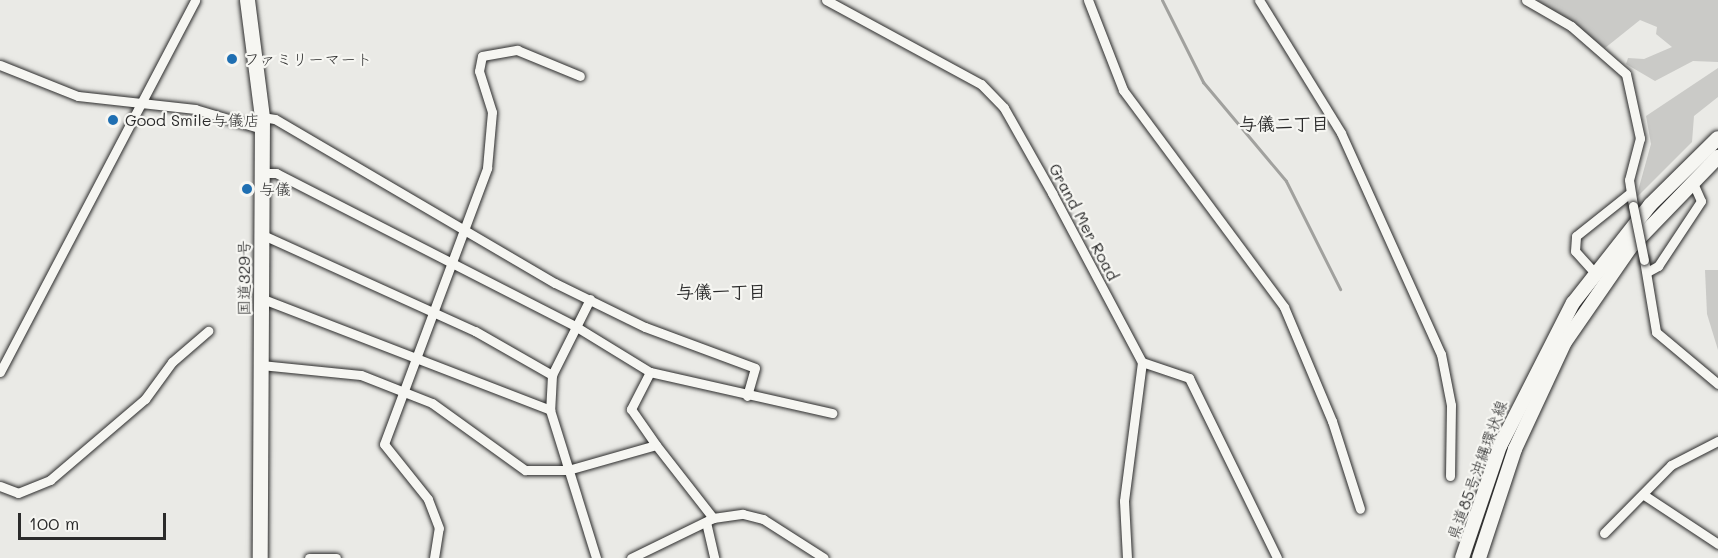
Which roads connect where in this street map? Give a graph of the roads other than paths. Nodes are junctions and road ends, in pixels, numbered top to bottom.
1 (195, 0) edge
2 (247, 0) edge
3 (826, 0) edge
4 (1088, 0) edge
5 (1259, 0) edge
6 (1526, 0) edge
7 (0, 65) edge
8 (580, 76) dead end
9 (140, 99) junction
10 (262, 123) junction
11 (1718, 138) edge
12 (1716, 159) edge
13 (263, 173) junction
14 (1692, 181) junction
15 (1630, 193) junction
16 (466, 234) junction
17 (262, 236) junction
18 (453, 267) junction
19 (1647, 272) junction
20 (1590, 278) junction
21 (262, 299) junction
22 (590, 299) junction
23 (435, 315) junction
24 (575, 326) junction
25 (208, 331) dead end
26 (417, 359) junction
27 (1142, 362) junction
28 (261, 365) junction
29 (0, 372) edge
30 (650, 372) junction
31 (552, 375) junction
32 (1718, 384) edge
33 (406, 393) junction
34 (747, 396) junction
35 (550, 410) junction
36 (832, 413) dead end
37 (1718, 441) edge
38 (656, 445) junction
39 (568, 470) junction
40 (1450, 476) dead end
41 (0, 486) edge
42 (1644, 495) junction
43 (1359, 509) dead end
44 (709, 520) junction
45 (1604, 533) dead end
46 (1718, 544) edge
47 (260, 558) edge
48 (309, 558) edge
49 (336, 558) edge
50 (434, 558) edge
51 (596, 558) edge
52 (631, 558) edge
53 (714, 558) edge
54 (824, 558) edge
55 (1127, 558) edge
56 (1277, 558) edge
57 (1462, 558) edge
58 (1479, 558) edge

1 - 9 street
2 - 10 highway, 国道329号
3 - 27 street, Grand Mer Road
4 - 43 street
5 - 40 street
6 - 15 street
7 - 9 street
8 - 16 street
9 - 10 street
9 - 29 street
10 - 13 highway, 国道329号
10 - 16 street
11 - 20 main road, 県道85号沖縄環状線
12 - 14 main road, 県道85号沖縄環状線
13 - 17 highway, 国道329号
13 - 18 street
14 - 19 street
14 - 58 main road, 県道85号沖縄環状線
15 - 19 street, bridge
15 - 20 street
16 - 18 street
16 - 22 street
17 - 21 highway, 国道329号
17 - 23 street
18 - 23 street
18 - 24 street
19 - 32 street
20 - 57 main road, 県道85号沖縄環状線
21 - 26 street
21 - 28 highway, 国道329号
22 - 24 street
22 - 34 street
23 - 26 street
23 - 31 street
24 - 30 street
24 - 31 street
25 - 41 street
26 - 33 street
26 - 35 street
27 - 55 street
27 - 56 street
28 - 33 street
28 - 47 highway, 国道329号
30 - 34 street
30 - 38 street
31 - 35 street
33 - 39 street
33 - 50 street
34 - 36 street
35 - 39 street
37 - 42 street
38 - 39 street
38 - 44 street
39 - 51 street
42 - 45 street
42 - 46 street
44 - 52 street
44 - 53 street
44 - 54 street
48 - 49 street

